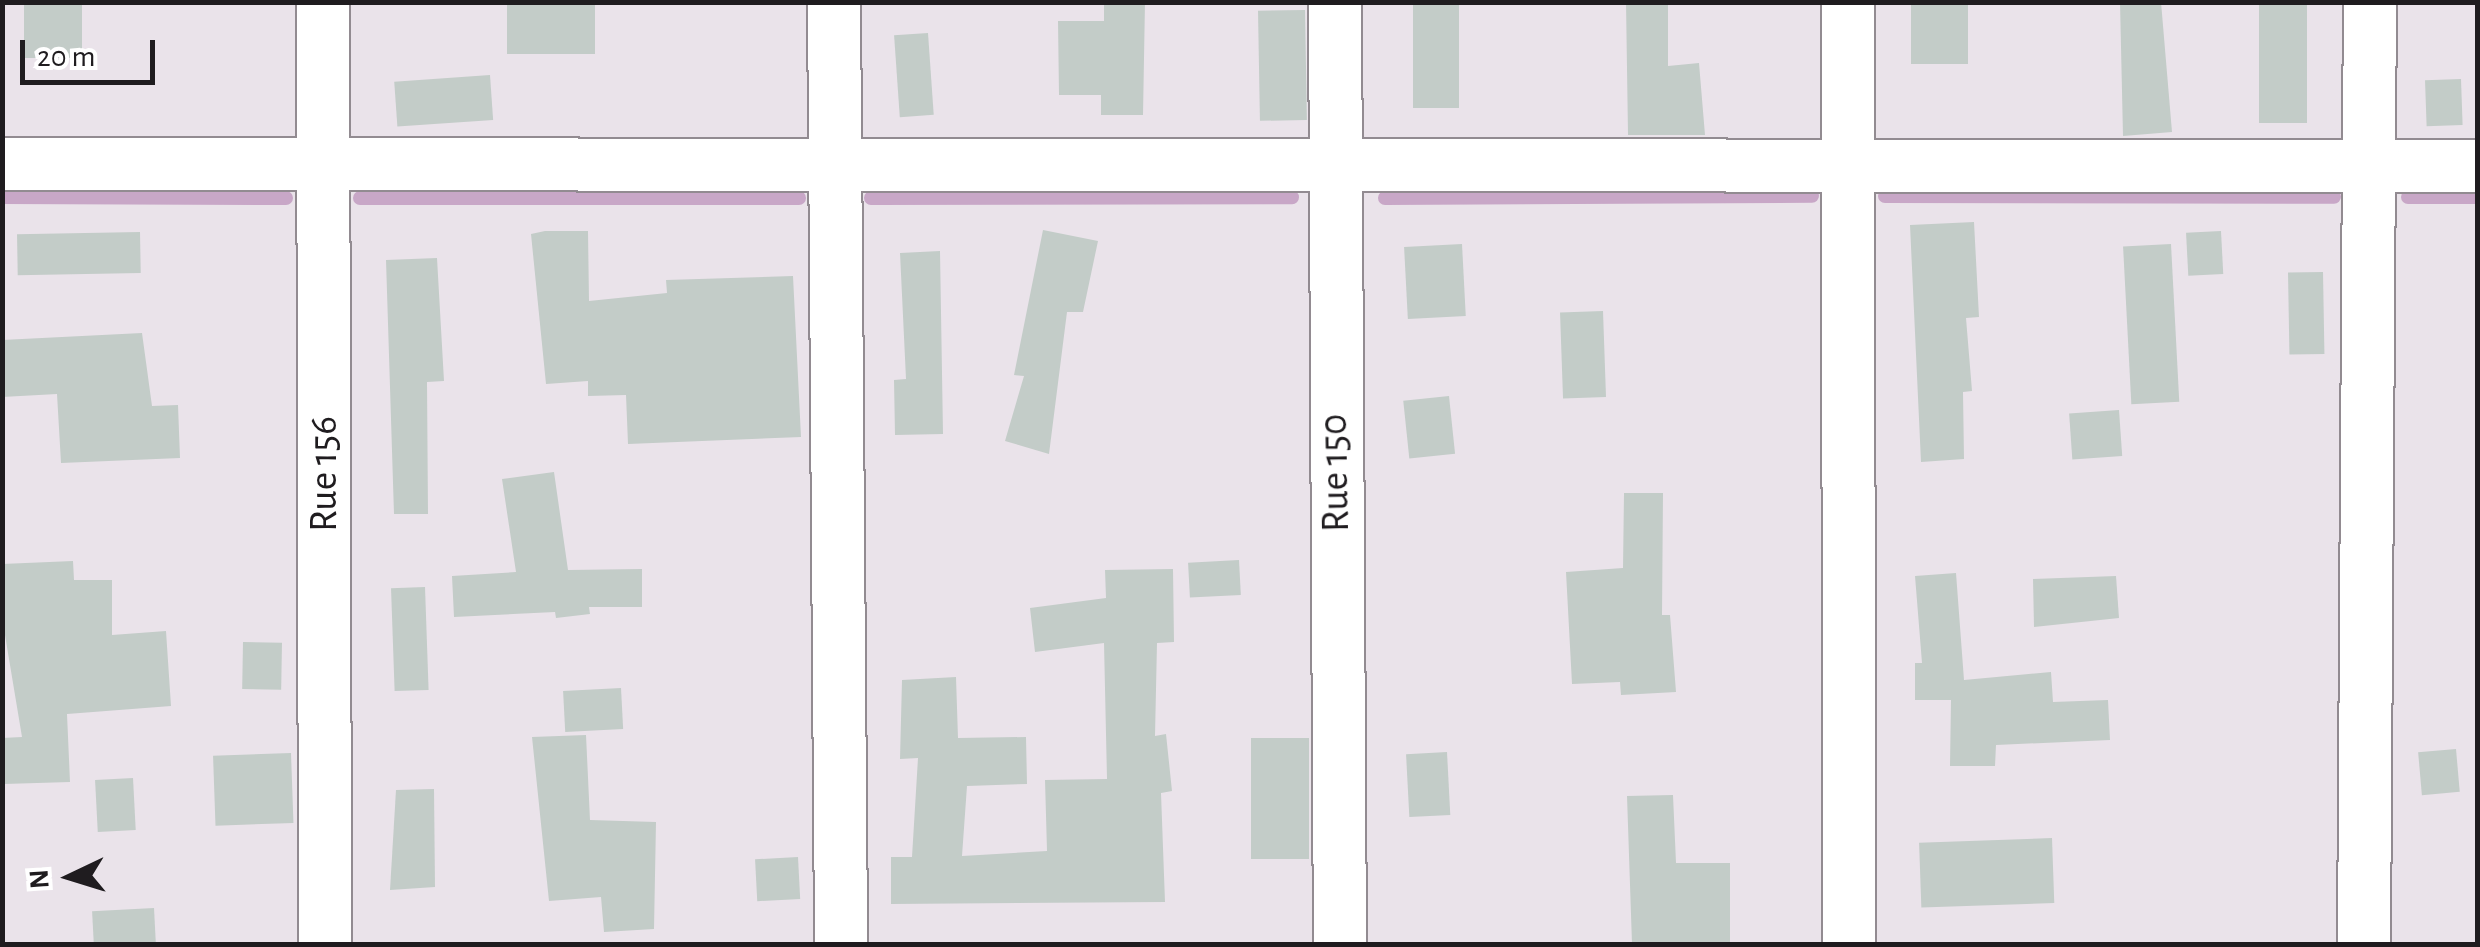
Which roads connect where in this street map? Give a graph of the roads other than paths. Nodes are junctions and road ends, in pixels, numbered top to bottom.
1 (322, 2) edge
2 (834, 2) edge
3 (1335, 2) edge
4 (1848, 2) edge
5 (2370, 2) edge
6 (2, 164) edge
7 (1331, 164) junction
8 (836, 166) junction
9 (1848, 166) junction
10 (2478, 166) edge
11 (323, 167) junction
12 (2371, 168) junction
13 (325, 944) edge
14 (840, 944) edge
15 (1340, 944) edge
16 (1849, 944) edge
17 (2364, 944) edge

1 - 11 street, Rue 156
2 - 8 street
3 - 7 street, Rue 150
4 - 9 street
5 - 12 street
6 - 11 street
7 - 8 street
7 - 9 street
7 - 15 street, Rue 150
8 - 11 street
8 - 14 street
9 - 12 street
9 - 16 street
10 - 12 street
11 - 13 street, Rue 156
12 - 17 street

